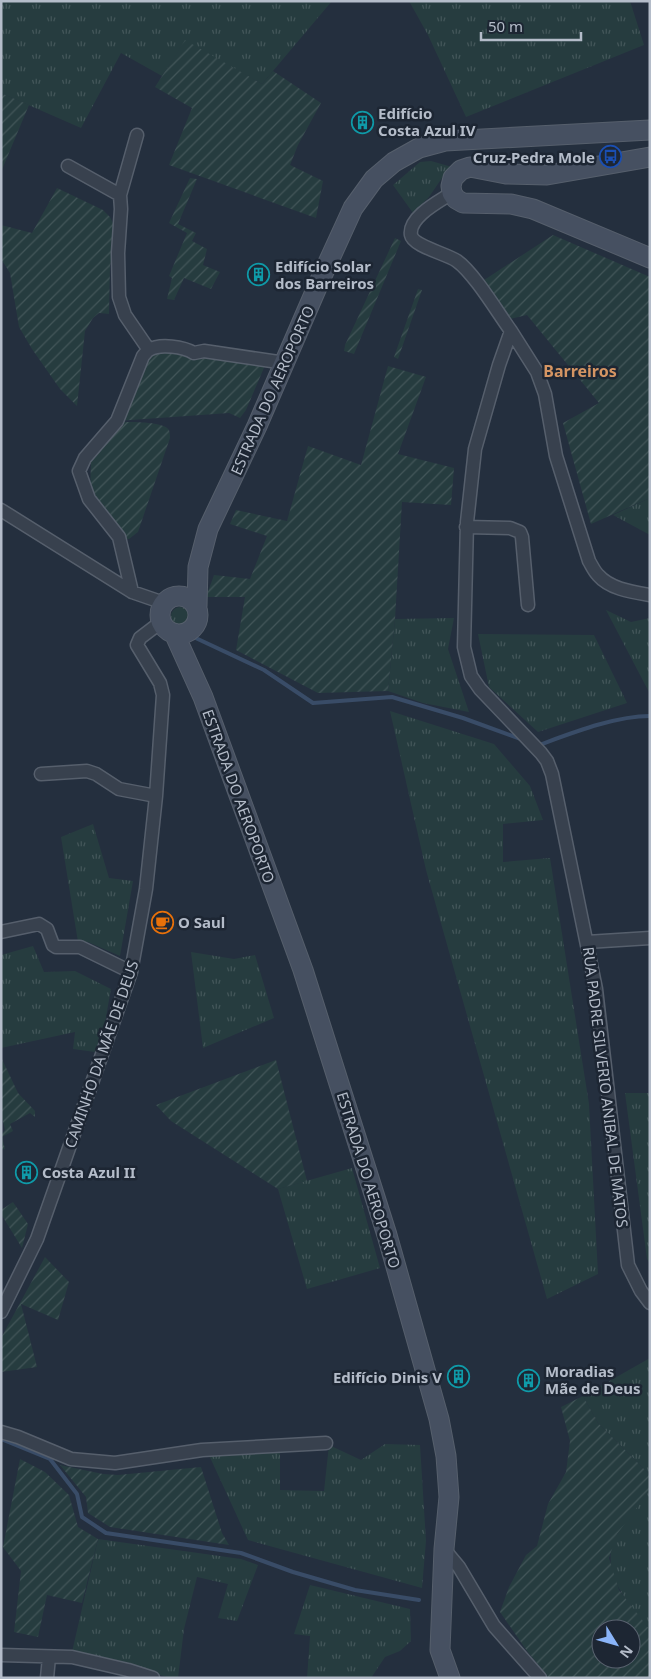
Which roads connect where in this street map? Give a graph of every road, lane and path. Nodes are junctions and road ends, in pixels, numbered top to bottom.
1 (650, 130) edge
2 (137, 135) dead end
3 (650, 157) edge
4 (68, 166) dead end
5 (452, 192) junction
6 (120, 195) junction
7 (650, 258) edge
8 (511, 331) junction
9 (150, 350) junction
10 (285, 363) junction
11 (1, 510) edge
12 (466, 527) junction
13 (198, 567) junction
14 (132, 592) junction
15 (650, 595) edge
16 (172, 599) junction
17 (528, 605) dead end
18 (197, 606) junction
19 (175, 629) junction
20 (41, 774) dead end
21 (156, 796) junction
22 (1, 932) edge
23 (650, 938) edge
24 (587, 942) junction
25 (131, 972) junction
26 (650, 1303) edge
27 (1, 1312) edge
28 (1, 1432) edge
29 (326, 1443) dead end
30 (444, 1549) junction
31 (1, 1655) edge
32 (49, 1657) junction
33 (47, 1678) edge
34 (152, 1678) edge
35 (450, 1678) edge
36 (540, 1678) edge

1 - 10 main road, ESTRADA DO AEROPORTO
2 - 6 street
3 - 5 main road
4 - 6 street
5 - 7 main road
5 - 8 street
6 - 9 street
8 - 12 street, RUA PADRE SILVERIO ANIBAL DE MATOS
8 - 15 street
9 - 10 street
9 - 14 street
10 - 13 main road, ESTRADA DO AEROPORTO
11 - 14 street
12 - 17 street
12 - 24 street, RUA PADRE SILVERIO ANIBAL DE MATOS
13 - 16 main road, ESTRADA DO AEROPORTO
13 - 18 main road, ESTRADA DO AEROPORTO
14 - 16 street
16 - 18 main road
16 - 19 main road
18 - 19 main road
19 - 21 street, CAMINHO DA MÃE DE DEUS
19 - 30 main road, ESTRADA DO AEROPORTO
20 - 21 street
21 - 25 street, CAMINHO DA MÃE DE DEUS
22 - 25 street
23 - 24 street
24 - 26 street, RUA PADRE SILVERIO ANIBAL DE MATOS
25 - 27 street, CAMINHO DA MÃE DE DEUS
28 - 29 street
30 - 35 main road, ESTRADA DO AEROPORTO
30 - 36 street
31 - 32 street
32 - 33 street
32 - 34 street

